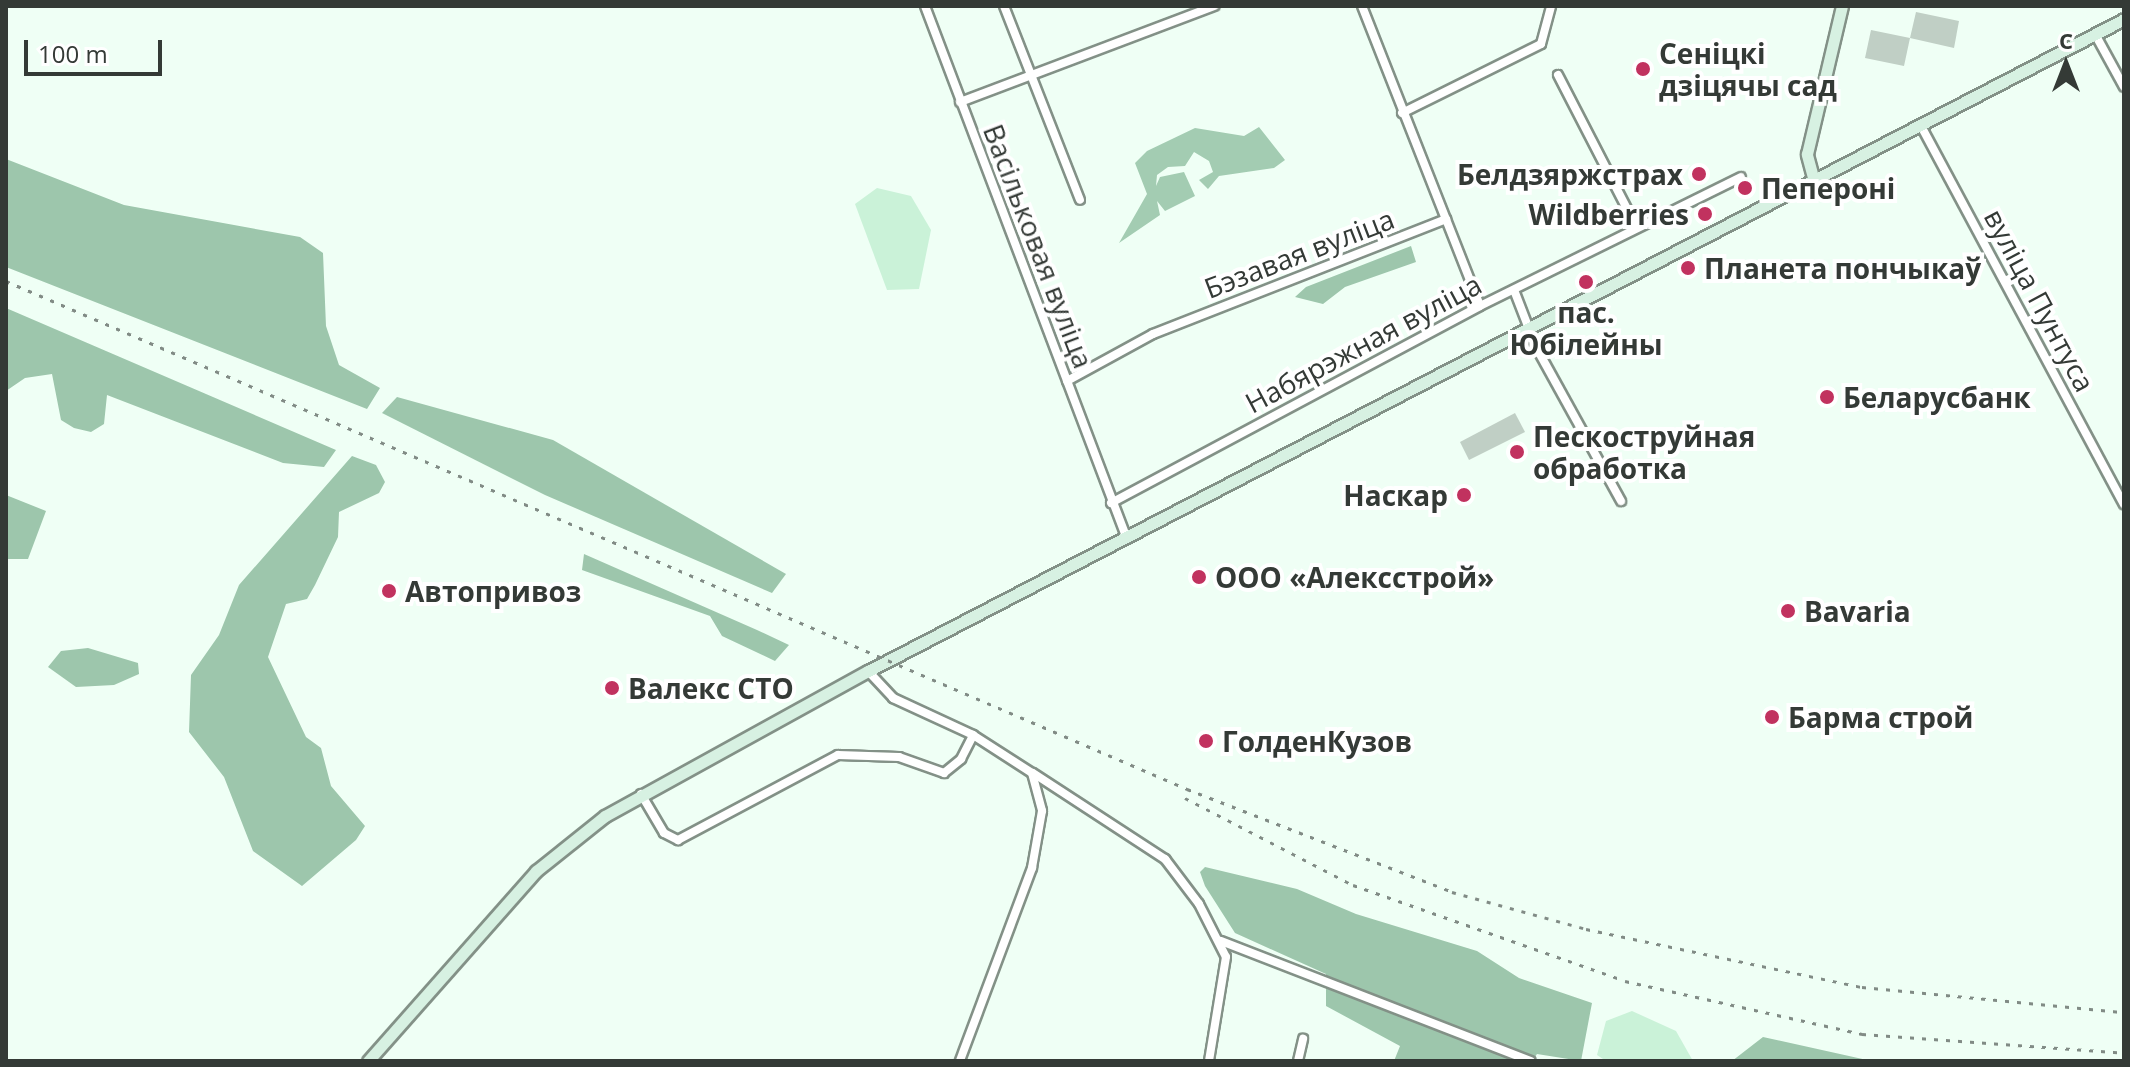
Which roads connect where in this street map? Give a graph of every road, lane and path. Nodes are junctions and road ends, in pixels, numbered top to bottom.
1 (925, 6) edge
2 (1004, 6) edge
3 (1214, 6) edge
4 (1362, 6) edge
5 (1551, 6) edge
6 (1842, 6) edge
7 (2124, 19) edge
8 (2095, 34) junction
9 (2120, 67) edge
10 (1558, 75) dead end
11 (1029, 76) junction
12 (2124, 87) edge
13 (960, 102) junction
14 (1402, 113) junction
15 (1921, 126) junction
16 (1741, 177) dead end
17 (1814, 181) junction
18 (1080, 200) dead end
19 (1446, 219) junction
20 (1636, 226) junction
21 (1514, 290) junction
22 (1480, 306) junction
23 (1528, 328) junction
24 (1067, 381) junction
25 (1621, 501) dead end
26 (1111, 503) junction
27 (2124, 504) edge
28 (1127, 539) junction
29 (868, 671) junction
30 (973, 735) junction
31 (1032, 773) junction
32 (641, 794) junction
33 (1221, 941) junction
34 (1303, 1039) dead end
35 (961, 1059) edge
36 (368, 1061) edge
37 (1209, 1061) edge
38 (1298, 1061) edge
39 (1531, 1061) edge

1 - 13 street, Васільковая вуліца
2 - 11 street
3 - 11 street
4 - 14 street
5 - 14 street
6 - 17 street
7 - 8 street
8 - 9 street
8 - 15 street
9 - 12 street
10 - 20 street
11 - 13 street
11 - 18 street
13 - 24 street, Васільковая вуліца
14 - 19 street
15 - 17 street
15 - 27 street, вуліца Пунтуса
16 - 20 street, Набярэжная вуліца
17 - 23 street
19 - 22 street
19 - 24 street, Бэзавая вуліца
20 - 21 street, Набярэжная вуліца
21 - 22 street, Набярэжная вуліца
21 - 23 street
22 - 26 street, Набярэжная вуліца
23 - 25 street
23 - 28 street
24 - 26 street, Васільковая вуліца
26 - 28 street, Васільковая вуліца
28 - 29 street
29 - 30 street
29 - 32 street
30 - 31 street
30 - 32 street
31 - 33 street
31 - 35 street
32 - 36 street
33 - 37 street
33 - 39 street
34 - 38 street

